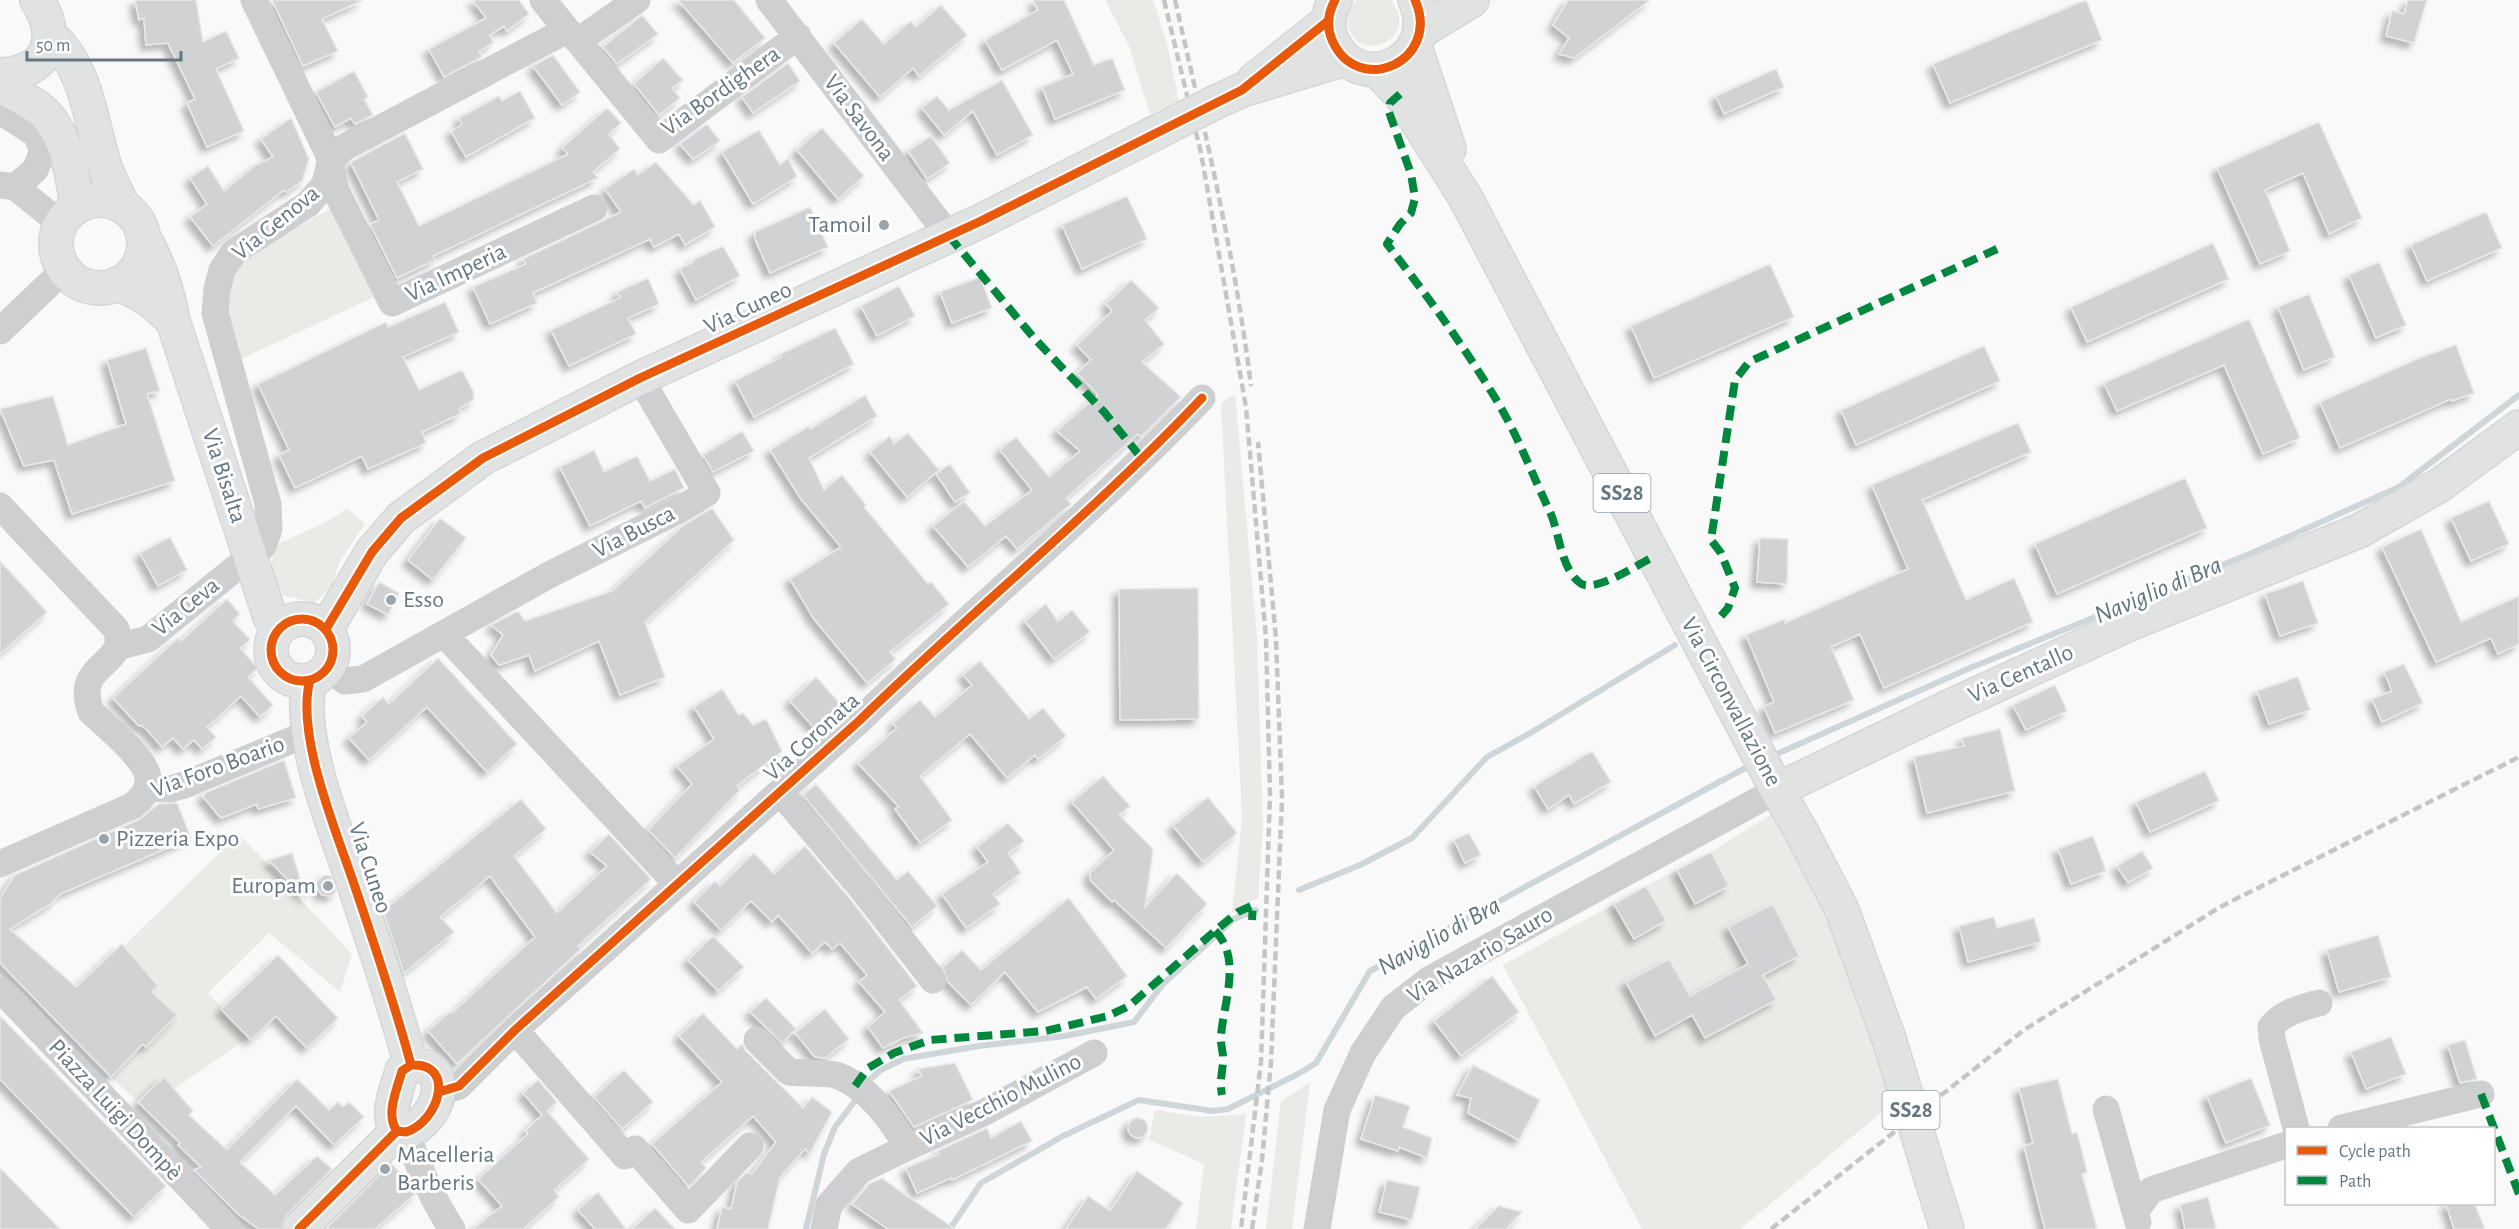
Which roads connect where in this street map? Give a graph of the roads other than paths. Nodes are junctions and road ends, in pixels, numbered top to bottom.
1 (37, 0) edge
2 (67, 0) edge
3 (254, 0) edge
4 (543, 0) edge
5 (637, 0) edge
6 (769, 0) edge
7 (1472, 0) edge
8 (1331, 7) edge
9 (1417, 26) edge
10 (51, 34) junction
11 (572, 36) junction
12 (798, 36) junction
13 (1345, 59) junction
14 (1377, 70) junction
15 (0, 75) edge
16 (0, 86) edge
17 (1230, 96) junction
18 (0, 111) edge
19 (330, 162) junction
20 (8, 186) edge
21 (1465, 197) junction
22 (123, 206) junction
23 (594, 208) dead end
24 (69, 214) junction
25 (949, 236) junction
26 (144, 238) junction
27 (64, 270) junction
28 (117, 284) junction
29 (172, 321) junction
30 (0, 331) edge
31 (640, 378) junction
32 (1202, 398) dead end
33 (2519, 427) edge
34 (0, 506) edge
35 (251, 557) junction
36 (279, 628) junction
37 (326, 628) junction
38 (444, 634) junction
39 (117, 646) junction
40 (319, 674) junction
41 (309, 733) junction
42 (147, 788) junction
43 (1777, 790) junction
44 (780, 792) junction
45 (0, 864) edge
46 (677, 884) junction
47 (933, 980) dead end
48 (0, 991) edge
49 (2319, 1003) dead end
50 (515, 1030) junction
51 (757, 1040) dead end
52 (1094, 1053) dead end
53 (411, 1065) junction
54 (439, 1092) junction
55 (2481, 1094) dead end
56 (2106, 1109) dead end
57 (2296, 1127) edge
58 (2345, 1127) edge
59 (402, 1132) junction
60 (2285, 1145) edge
61 (750, 1146) dead end
62 (908, 1147) junction
63 (2138, 1220) edge
64 (229, 1229) edge
65 (299, 1229) edge
66 (452, 1229) edge
67 (824, 1229) edge
68 (1317, 1229) edge
69 (1947, 1229) edge

1 - 10 main road, Via Bisalta
2 - 10 main road
3 - 19 street, Via Imperia
4 - 11 street
5 - 11 street, Via Genova
6 - 12 street, Via Savona
7 - 9 main road
8 - 13 main road
8 - 17 main road
9 - 14 main road
9 - 21 main road, Via Circonvallazione / SS28
10 - 15 main road
10 - 22 main road, Via Bisalta
11 - 12 street, Via Bordighera
11 - 19 street, Via Genova
12 - 25 street, Via Savona
13 - 14 main road
13 - 17 main road
14 - 21 main road, Via Circonvallazione / SS28
16 - 24 main road
17 - 25 main road, Via Cuneo, bridge
18 - 20 street
19 - 23 street, Via Imperia
19 - 35 street, Via Genova
20 - 24 street
21 - 43 main road, Via Circonvallazione / SS28
22 - 24 main road
22 - 26 main road, Via Bisalta
24 - 27 main road
25 - 31 main road, Via Cuneo
26 - 28 main road
26 - 29 main road, Via Bisalta
27 - 28 main road, Via Bisalta
27 - 30 street
28 - 29 main road, Via Bisalta
29 - 35 main road, Via Bisalta
31 - 37 main road, Via Cuneo
31 - 38 street, Via Busca
32 - 44 street, Via Coronata
33 - 43 main road, Via Centallo
34 - 39 street
35 - 36 main road, Via Bisalta
35 - 39 street, Via Ceva
36 - 37 main road
36 - 40 main road
37 - 40 main road
38 - 40 street, Via Busca
38 - 46 street
39 - 42 street
40 - 41 main road, Via Cuneo
41 - 42 street, Via Foro Boario
41 - 53 main road, Via Cuneo
42 - 45 street, Via Foro Boario
43 - 68 street, Via Nazario Sauro
43 - 69 main road, Via Circonvallazione / SS28, bridge
44 - 46 street, Via Coronata
44 - 47 street, Via Coronata
46 - 50 street, Via Coronata
48 - 64 street, Piazza Luigi Dompè
49 - 57 street
50 - 54 street, Via Coronata
50 - 61 street
51 - 62 street, Via Vecchio Mulino
52 - 62 street, Via Vecchio Mulino
53 - 54 main road
53 - 59 main road
54 - 59 main road
55 - 58 street
56 - 63 street
59 - 65 main road
59 - 66 street
60 - 63 street
62 - 67 street, Via Vecchio Mulino

